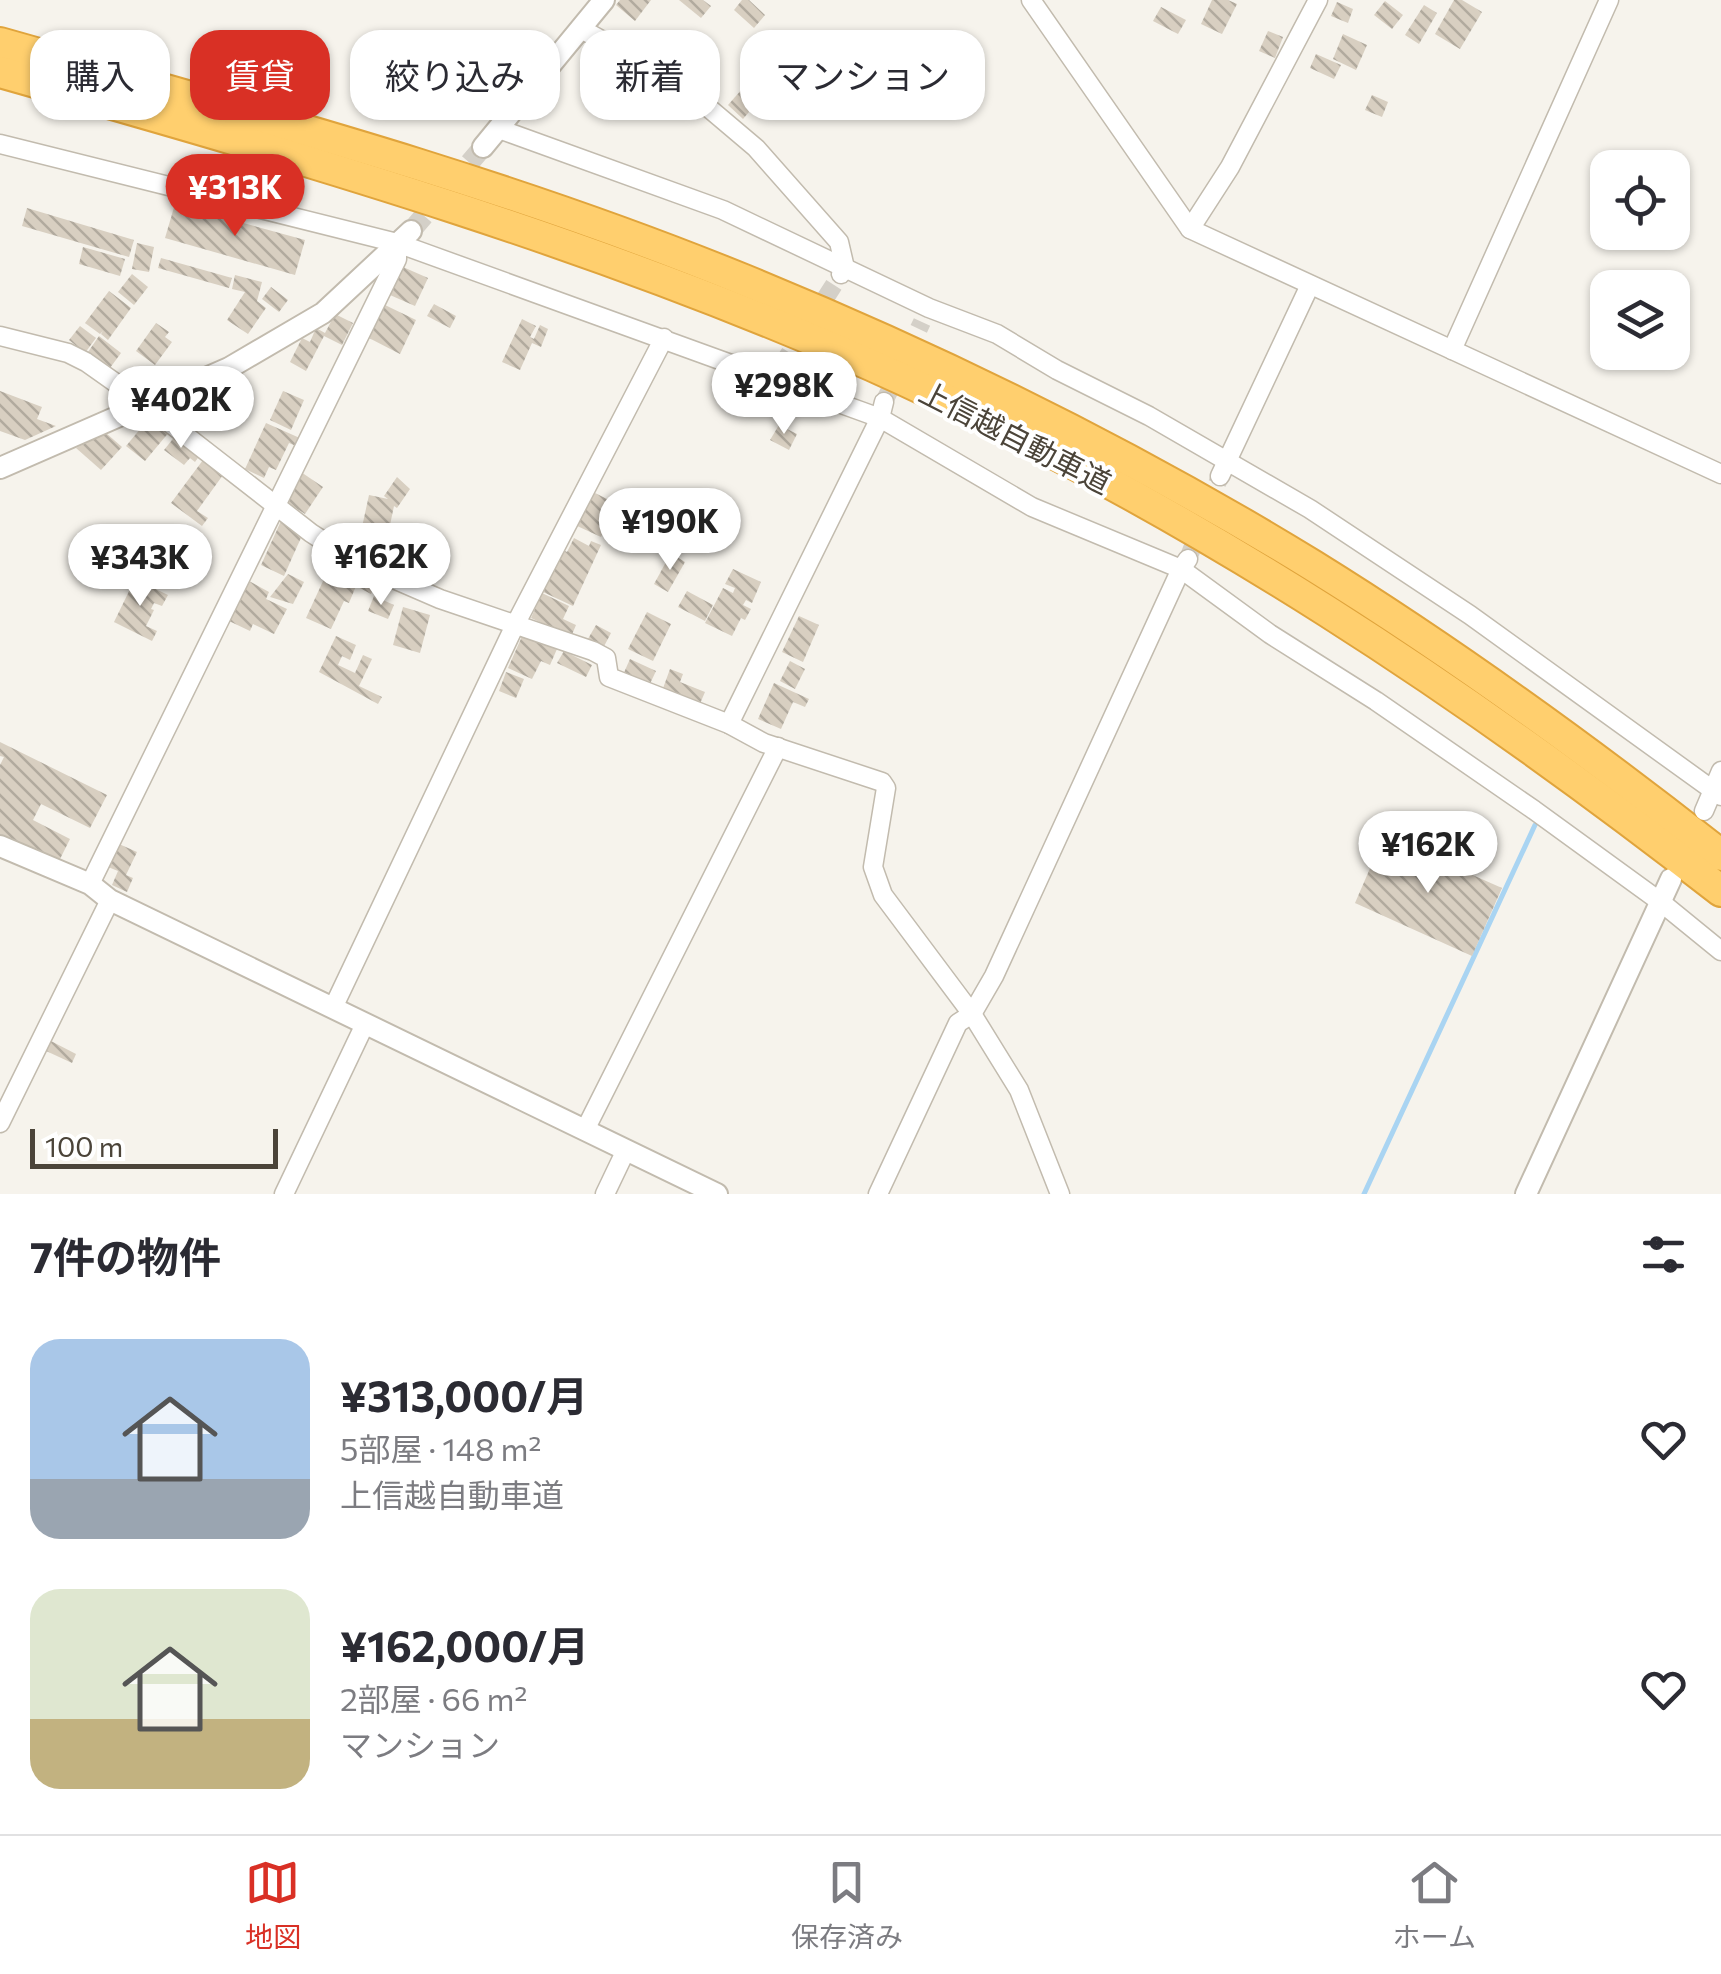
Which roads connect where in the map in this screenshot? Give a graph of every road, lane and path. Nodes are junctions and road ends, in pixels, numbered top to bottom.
1 (604, 0) edge
2 (1031, 0) edge
3 (1318, 0) edge
4 (1609, 0) edge
5 (583, 30) edge
6 (580, 34) edge
7 (0, 43) edge
8 (0, 72) edge
9 (720, 118) edge
10 (499, 129) junction
11 (0, 144) edge
12 (483, 148) tunnel mouth
13 (1190, 228) junction
14 (404, 237) junction
15 (843, 271) junction
16 (1310, 285) junction
17 (0, 336) edge
18 (664, 338) junction
19 (1452, 350) junction
20 (144, 403) junction
21 (882, 410) junction
22 (0, 468) edge
23 (1223, 468) junction
24 (1721, 474) edge
25 (276, 507) junction
26 (1184, 564) junction
27 (515, 625) junction
28 (729, 724) junction
29 (778, 748) junction
30 (1721, 771) edge
31 (1717, 793) edge
32 (1704, 811) dead end
33 (0, 846) edge
34 (1721, 855) edge
35 (1671, 879) dead end
36 (90, 884) junction
37 (1721, 892) edge
38 (110, 900) junction
39 (1662, 903) junction
40 (1721, 951) edge
41 (333, 1008) junction
42 (972, 1014) junction
43 (364, 1024) junction
44 (0, 1122) edge
45 (585, 1130) junction
46 (626, 1150) junction
47 (284, 1194) edge
48 (604, 1194) edge
49 (717, 1194) edge
50 (878, 1194) edge
51 (1060, 1194) edge
52 (1526, 1194) edge

1 - 5 street
2 - 13 street
3 - 13 street
4 - 19 street
6 - 10 street
7 - 34 highway, 上信越自動車道
8 - 37 highway, 上信越自動車道
9 - 15 street
10 - 12 street
10 - 15 street
11 - 14 street
13 - 16 street
14 - 18 street
14 - 20 street
14 - 25 street
15 - 23 street
16 - 19 street
16 - 23 street
17 - 20 street
18 - 21 street
18 - 27 street
19 - 24 street
20 - 22 street
20 - 25 street
21 - 26 street
21 - 28 street
23 - 31 street
25 - 27 street
25 - 36 street
26 - 39 street
26 - 42 street
27 - 28 street
27 - 41 street
28 - 29 street
29 - 42 street
29 - 45 street
30 - 31 street
31 - 32 street
33 - 36 street
35 - 39 street
36 - 38 street
38 - 41 street
38 - 44 street
39 - 40 street
39 - 52 street
41 - 43 street
42 - 50 street
42 - 51 street
43 - 45 street
43 - 47 street
45 - 46 street
46 - 48 street
46 - 49 street

